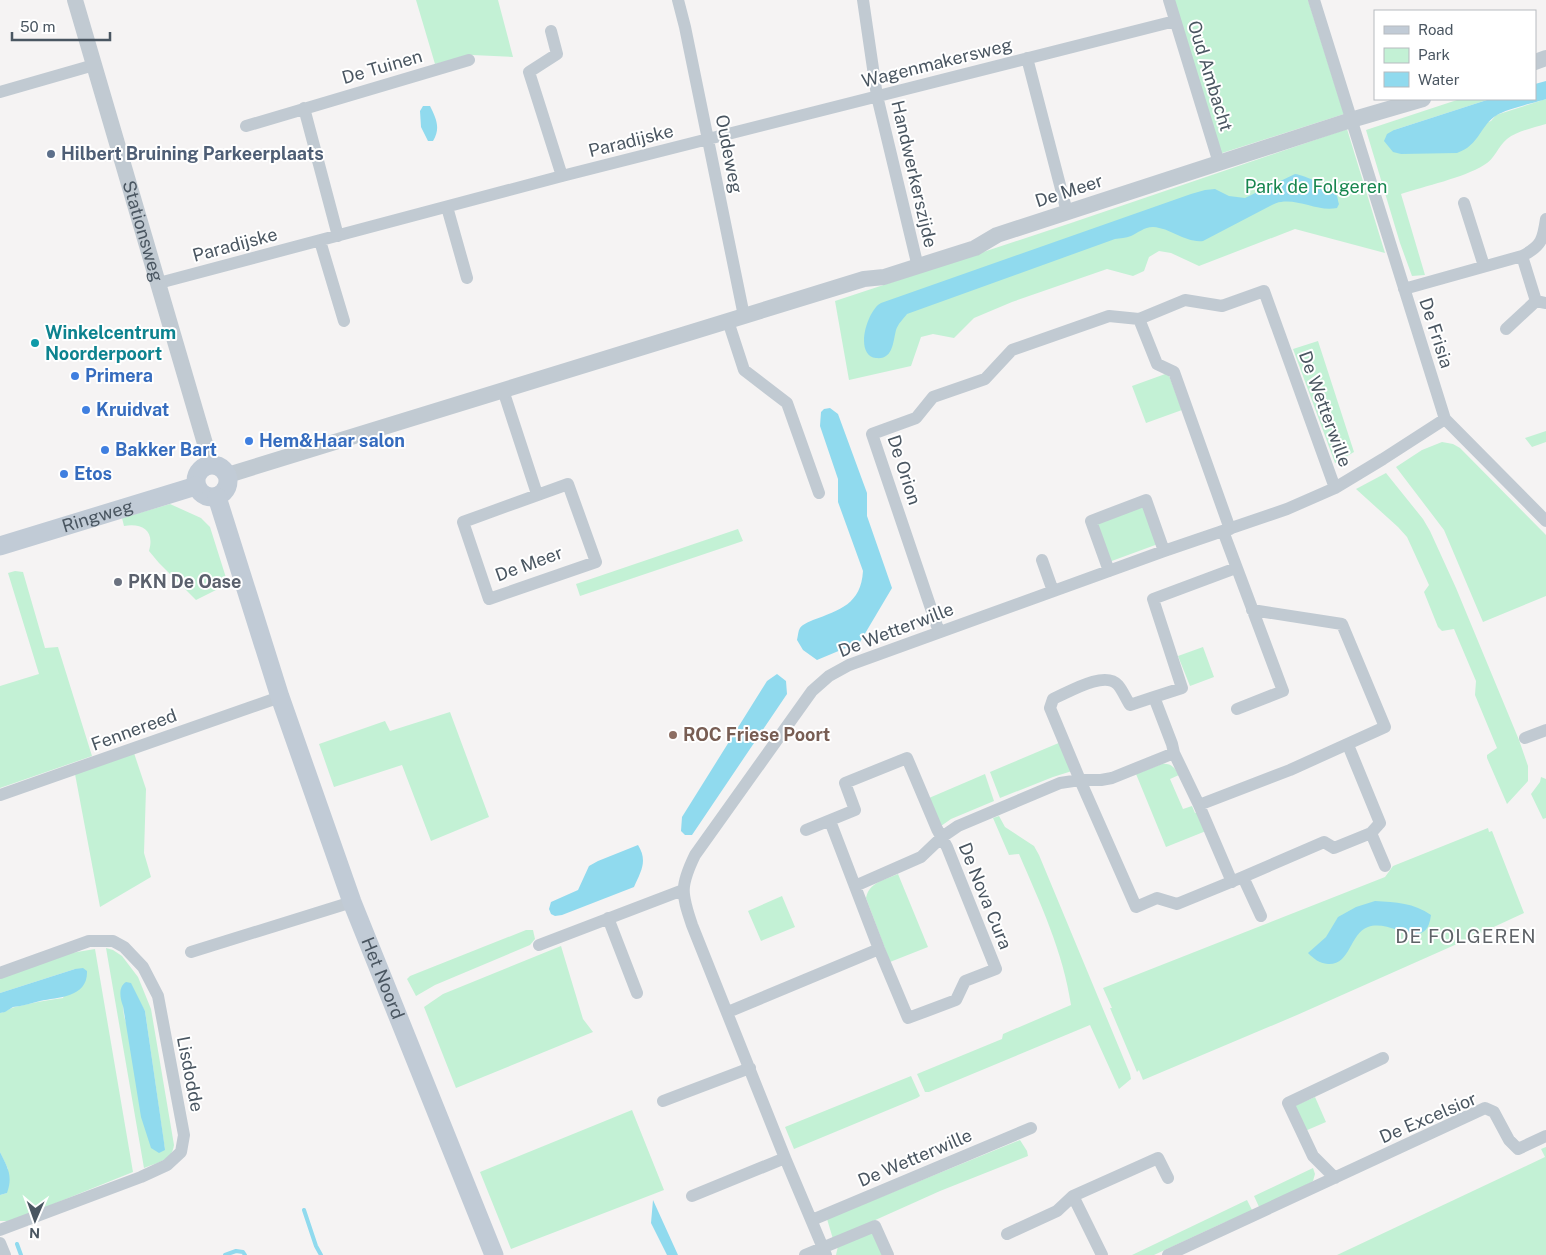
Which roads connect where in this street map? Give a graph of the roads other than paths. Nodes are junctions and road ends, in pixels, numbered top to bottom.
1 (75, 0) edge
2 (678, 0) edge
3 (863, 0) edge
4 (1169, 0) edge
5 (1318, 1) edge
6 (1175, 20) junction
7 (551, 31) dead end
8 (1027, 58) junction
9 (469, 60) dead end
10 (94, 65) junction
11 (0, 92) edge
12 (877, 96) junction
13 (1420, 100) edge
14 (304, 108) junction
15 (1351, 120) junction
16 (246, 126) dead end
17 (708, 140) junction
18 (1219, 162) junction
19 (562, 176) junction
20 (1464, 203) dead end
21 (447, 207) junction
22 (1067, 212) junction
23 (1546, 218) edge
24 (338, 236) junction
25 (320, 241) junction
26 (1522, 256) junction
27 (1484, 266) junction
28 (918, 267) junction
29 (466, 278) dead end
30 (158, 283) junction
31 (1404, 289) junction
32 (1541, 302) edge
33 (1139, 318) junction
34 (736, 319) junction
35 (344, 321) dead end
36 (1506, 329) dead end
37 (1282, 341) joint
38 (503, 390) junction
39 (1445, 419) junction
40 (211, 464) junction
41 (228, 475) junction
42 (196, 486) junction
43 (1335, 488) junction
44 (819, 493) dead end
45 (537, 494) junction
46 (217, 497) junction
47 (1546, 522) edge
48 (1227, 530) junction
49 (0, 546) edge
50 (1164, 551) junction
51 (1042, 560) dead end
52 (1236, 568) junction
53 (1109, 571) junction
54 (1054, 591) junction
55 (1252, 610) junction
56 (939, 632) junction
57 (280, 697) junction
58 (1154, 697) junction
59 (1237, 709) dead end
60 (1546, 730) edge
61 (1525, 738) dead end
62 (1348, 745) junction
63 (1174, 753) junction
64 (1080, 780) junction
65 (0, 795) edge
66 (1199, 805) junction
67 (830, 821) junction
68 (806, 830) dead end
69 (1371, 833) junction
70 (942, 837) junction
71 (1385, 866) dead end
72 (1237, 880) junction
73 (855, 886) junction
74 (683, 890) junction
75 (352, 902) junction
76 (1261, 916) dead end
77 (608, 918) junction
78 (539, 945) dead end
79 (879, 949) junction
80 (191, 952) dead end
81 (0, 973) edge
82 (637, 994) dead end
83 (728, 1012) junction
84 (1383, 1058) dead end
85 (750, 1068) junction
86 (663, 1101) dead end
87 (1032, 1128) dead end
88 (1546, 1136) edge
89 (786, 1158) junction
90 (1168, 1178) dead end
91 (1335, 1178) junction
92 (692, 1196) dead end
93 (1073, 1196) junction
94 (812, 1220) junction
95 (0, 1230) edge
96 (1007, 1234) dead end
97 (0, 1244) edge
98 (825, 1251) edge
99 (4, 1255) edge
100 (494, 1255) edge
101 (805, 1255) edge
102 (888, 1255) edge
103 (1102, 1255) edge
104 (1168, 1255) edge

1 - 10 street, Stationsweg
2 - 17 street, Oudeweg
3 - 12 street, Handwerkerszijde
4 - 6 street, Oud Ambacht
5 - 15 street, De Frisia
6 - 8 street, Wagenmakersweg
6 - 18 street, Oud Ambacht
7 - 19 street
8 - 12 street, Wagenmakersweg
8 - 22 street
9 - 14 street, De Tuinen
10 - 11 street
10 - 30 street, Stationsweg
12 - 17 street, Wagenmakersweg
12 - 28 street, Handwerkerszijde
13 - 15 street, De Meer
14 - 16 street, De Tuinen
14 - 24 street
15 - 18 street, De Meer
15 - 31 street, De Frisia
17 - 19 street, Paradijske
17 - 34 street, Oudeweg
18 - 22 street, De Meer
19 - 21 street, Paradijske
20 - 27 street
21 - 24 street, Paradijske
21 - 29 street
22 - 28 street, De Meer
23 - 26 street
24 - 25 street, Paradijske
25 - 30 street, Paradijske
25 - 35 street
26 - 27 street
26 - 32 street
27 - 31 street
28 - 34 street, De Meer
30 - 40 street, Stationsweg
31 - 39 street, De Frisia
32 - 36 street
33 - 37 street, De Orion
33 - 48 street
33 - 56 street, De Orion
34 - 38 street, De Meer
34 - 44 street
37 - 43 street, De Wetterwille
38 - 41 street, De Meer
38 - 45 street
39 - 43 street, De Wetterwille
39 - 47 street, De Frisia
40 - 41 main road
40 - 42 main road
41 - 46 main road
42 - 46 main road
42 - 49 main road, Ringweg
43 - 48 street, De Wetterwille
45 - 45 street, De Meer
46 - 57 main road
48 - 50 street, De Wetterwille
48 - 52 street
50 - 53 street, De Wetterwille
50 - 53 street
51 - 54 street
52 - 55 street
52 - 58 street
53 - 54 street, De Wetterwille
54 - 56 street, De Wetterwille
55 - 59 street
55 - 62 street
56 - 74 street, De Wetterwille
57 - 65 street, Fennereed
57 - 75 main road, Het Noord
58 - 63 street
58 - 64 street
60 - 61 street
62 - 66 street
62 - 69 street
63 - 64 street, De Nova Cura
63 - 66 street
64 - 70 street, De Nova Cura
64 - 72 street
66 - 72 street
67 - 68 street, De Nova Cura
67 - 70 street, De Nova Cura
67 - 73 street, De Nova Cura
69 - 71 street
69 - 72 street
70 - 73 street, De Nova Cura
70 - 79 street, De Nova Cura
72 - 76 street
73 - 79 street, De Nova Cura
74 - 77 street
74 - 83 street, De Wetterwille
75 - 80 street
75 - 100 main road, Het Noord
77 - 78 street
77 - 82 street
79 - 83 street
81 - 95 street, Lisdodde
83 - 85 street, De Wetterwille
84 - 91 street
85 - 86 street
85 - 89 street, De Wetterwille
87 - 94 street, De Wetterwille
88 - 91 street, De Excelsior
89 - 92 street
89 - 94 street, De Wetterwille
90 - 93 street
91 - 104 street, De Excelsior
93 - 96 street
93 - 103 street
94 - 98 street, De Wetterwille
97 - 99 street
98 - 101 street
98 - 102 street

